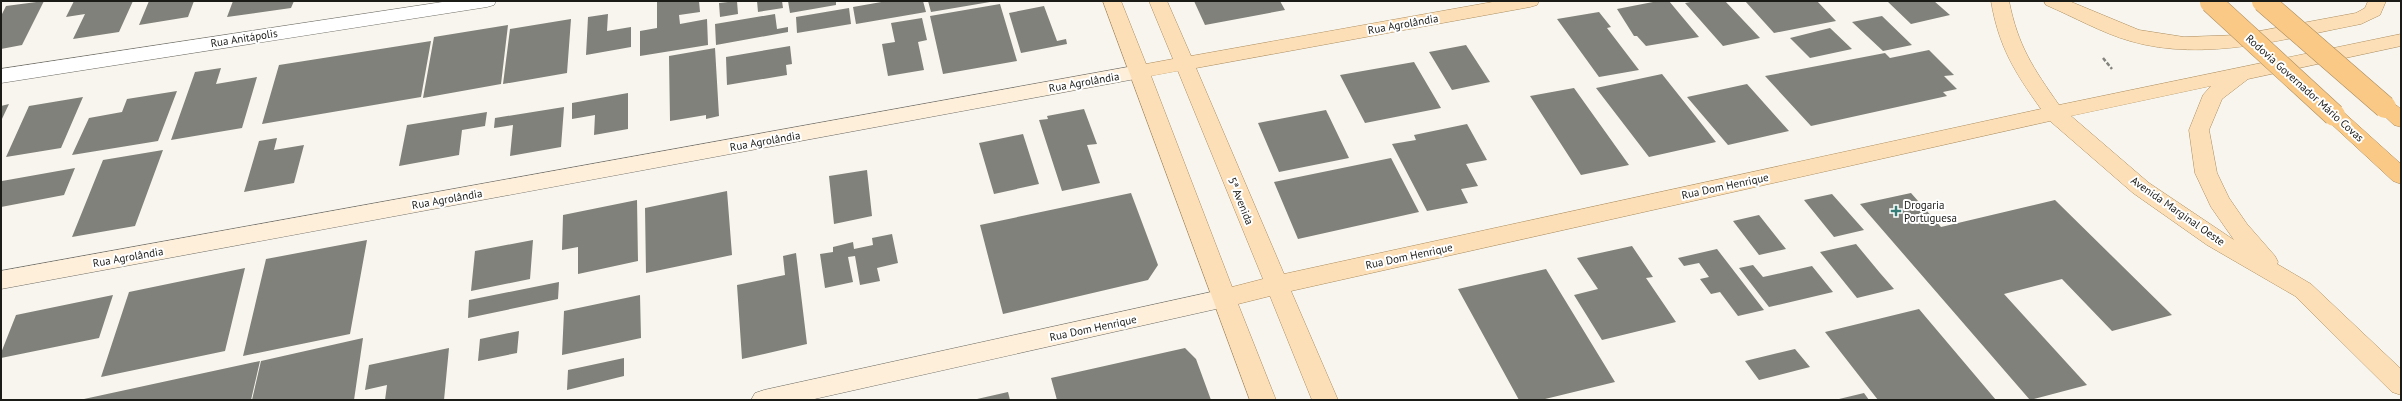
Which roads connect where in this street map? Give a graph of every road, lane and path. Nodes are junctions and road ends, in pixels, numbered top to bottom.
1 (487, 1) edge
2 (1112, 1) edge
3 (1158, 1) edge
4 (1530, 1) edge
5 (2000, 1) edge
6 (2053, 1) edge
7 (2263, 1) edge
8 (2377, 1) edge
9 (2210, 2) edge
10 (2399, 41) edge
11 (1184, 64) junction
12 (1139, 72) junction
13 (2247, 72) junction
14 (1, 76) edge
15 (2054, 112) junction
16 (2401, 120) edge
17 (2401, 176) edge
18 (1, 280) edge
19 (1276, 285) junction
20 (2303, 290) junction
21 (1225, 298) junction
22 (2401, 385) edge
23 (764, 400) edge
24 (1263, 400) edge
25 (1325, 400) edge

1 - 14 street, Rua Anitápolis
2 - 12 main road
3 - 11 main road, 5ª Avenida
4 - 11 main road, Rua Agrolândia
5 - 15 main road, Avenida Marginal Oeste
6 - 8 main road
7 - 16 highway, bridge
9 - 17 highway, Rodovia Governador Mário Covas, bridge
10 - 13 main road, Rua Dom Henrique
11 - 12 main road, Rua Agrolândia
11 - 19 main road, 5ª Avenida
12 - 18 street, Rua Agrolândia
12 - 21 main road
13 - 15 main road, Rua Dom Henrique
13 - 20 main road
15 - 19 main road, Rua Dom Henrique
15 - 20 main road, Avenida Marginal Oeste
19 - 21 main road, Rua Dom Henrique
19 - 25 main road, 5ª Avenida
20 - 22 main road, Avenida Marginal Oeste
21 - 23 street, Rua Dom Henrique
21 - 24 main road

